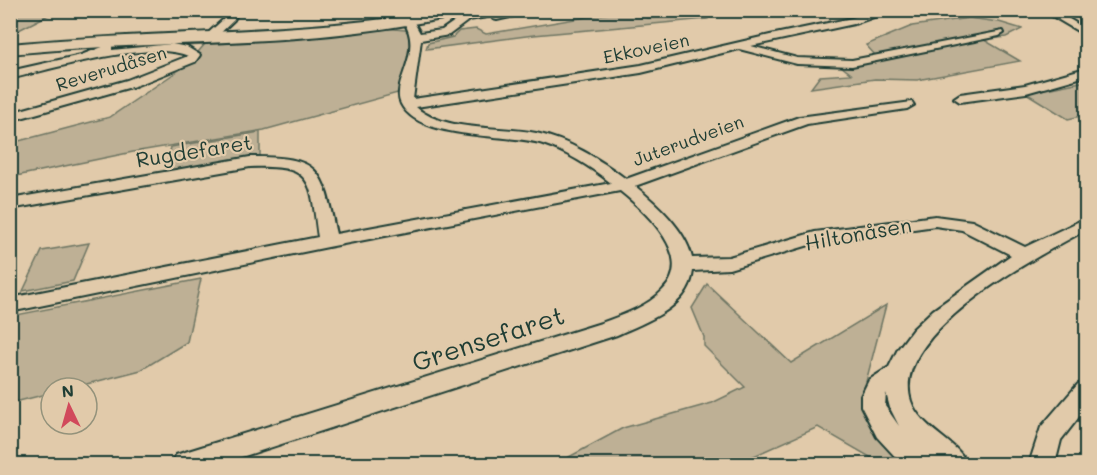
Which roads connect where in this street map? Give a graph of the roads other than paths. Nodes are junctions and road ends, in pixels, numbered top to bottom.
1 (234, 10) edge
2 (507, 10) edge
3 (536, 10) edge
4 (889, 10) edge
5 (1046, 10) edge
6 (470, 13) edge
7 (408, 21) junction
8 (999, 33) dead end
9 (1086, 33) edge
10 (210, 37) junction
11 (417, 37) junction
12 (119, 40) junction
13 (738, 45) junction
14 (10, 49) edge
15 (98, 53) junction
16 (1086, 72) edge
17 (10, 75) edge
18 (960, 98) dead end
19 (408, 104) junction
20 (907, 105) dead end
21 (10, 117) edge
22 (624, 185) junction
23 (10, 204) edge
24 (1086, 223) edge
25 (328, 241) junction
26 (1025, 255) junction
27 (685, 265) junction
28 (10, 305) edge
29 (897, 374) junction
30 (1086, 391) edge
31 (185, 465) edge
32 (920, 465) edge
33 (954, 465) edge
34 (1042, 465) edge

1 - 10 street
2 - 11 street
3 - 6 street
4 - 13 street, Ekkoveien
5 - 9 street
6 - 7 main road
7 - 10 main road
7 - 11 street
8 - 13 street
10 - 12 main road
11 - 19 street
12 - 14 main road
12 - 15 street, Reverudåsen
13 - 19 street, Ekkoveien
15 - 17 street, Reverudåsen
15 - 21 street, Reverudåsen
16 - 18 street
19 - 22 street, Juterudveien
20 - 22 street, Juterudveien
22 - 25 street
22 - 27 street
23 - 25 street, Rugdefaret
24 - 26 street
25 - 28 street
26 - 27 street, Hiltonåsen
26 - 29 street
27 - 31 street, Grensefaret
29 - 32 street
29 - 33 street
30 - 34 street

